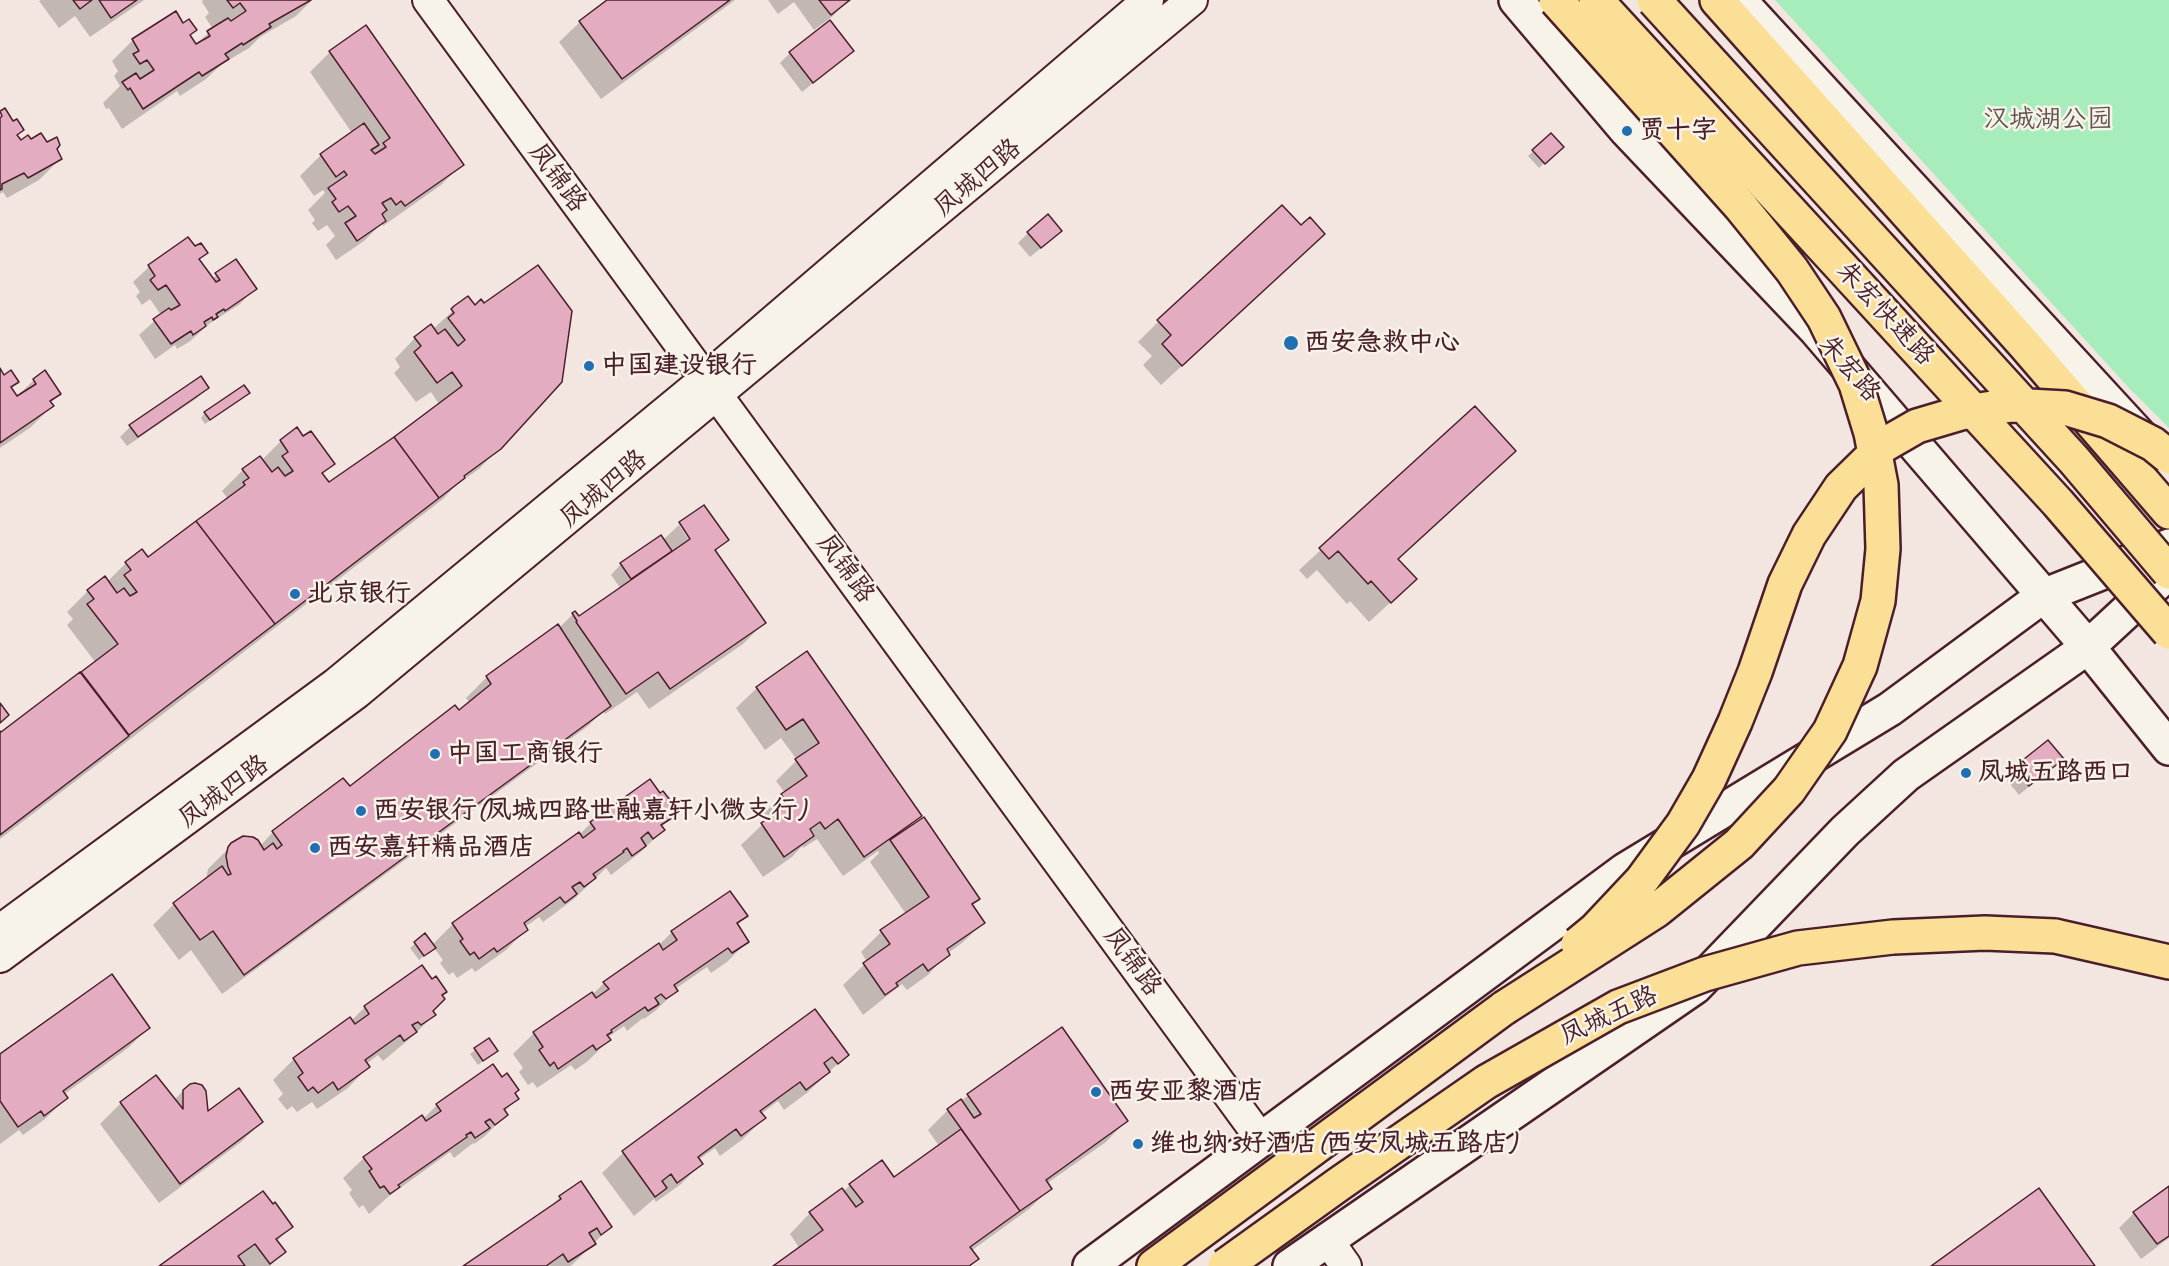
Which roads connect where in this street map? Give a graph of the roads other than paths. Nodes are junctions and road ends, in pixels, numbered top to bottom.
1 (429, 0) edge
2 (1148, 0) edge
3 (1191, 0) edge
4 (1516, 0) edge
5 (1556, 0) edge
6 (1596, 0) edge
7 (1654, 0) edge
8 (1717, 0) edge
9 (1739, 0) edge
10 (711, 387) junction
11 (2169, 457) edge
12 (2169, 467) edge
13 (2169, 512) edge
14 (2169, 546) edge
15 (2169, 572) edge
16 (2043, 596) junction
17 (2169, 632) edge
18 (2088, 647) junction
19 (2169, 748) edge
20 (0, 930) edge
21 (2055, 936) junction
22 (2169, 940) edge
23 (0, 957) edge
24 (2169, 963) edge
25 (1504, 1008) junction
26 (1261, 1139) junction
27 (1327, 1239) junction
28 (1090, 1266) edge
29 (1154, 1266) edge
30 (1225, 1266) edge
31 (1290, 1266) edge
32 (1346, 1266) edge

1 - 10 street, 凤锦路
2 - 10 street, 凤城四路
3 - 10 street, 凤城四路
4 - 16 main road, 朱宏路
5 - 25 main road, bridge
6 - 17 main road, 朱宏快速路, bridge
7 - 15 main road, 朱宏快速路, bridge
8 - 13 main road, bridge
9 - 12 main road
10 - 20 street, 凤城四路
10 - 23 street, 凤城四路
10 - 26 street, 凤锦路
11 - 25 main road, bridge
14 - 16 main road
15 - 18 main road
16 - 18 main road, 朱宏路
16 - 26 main road
18 - 19 main road, 朱宏路
18 - 27 main road
21 - 22 main road
21 - 24 main road
21 - 30 main road, 凤城五路, bridge
25 - 29 main road
26 - 28 main road
27 - 31 main road
27 - 32 street

